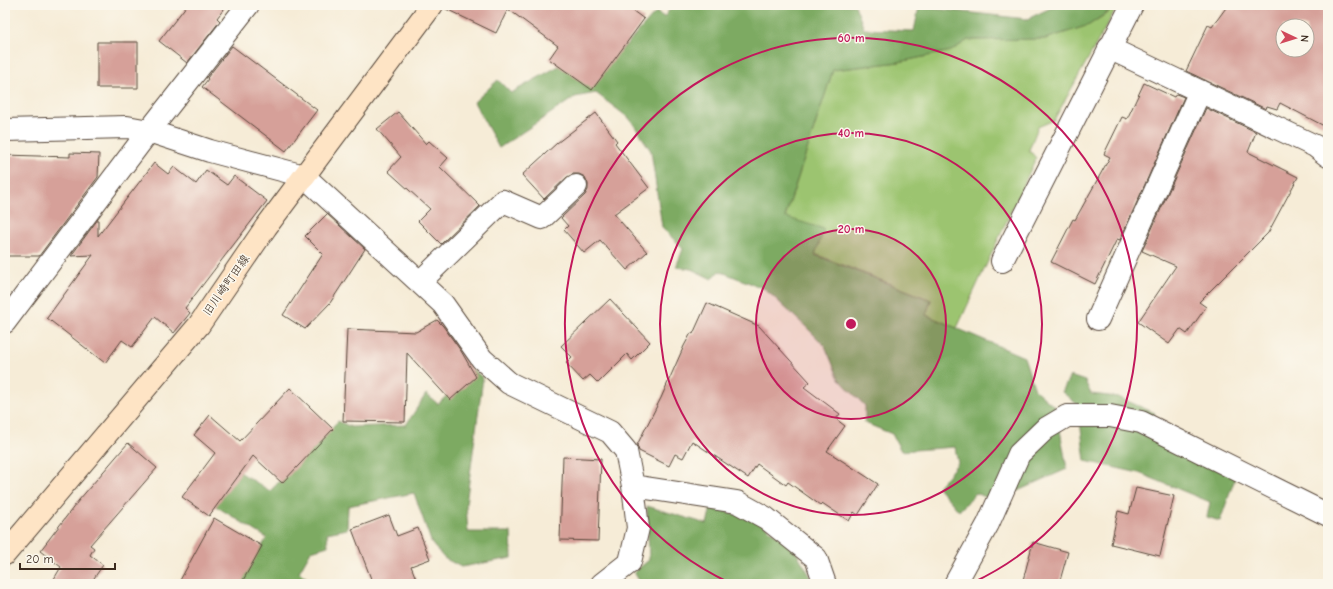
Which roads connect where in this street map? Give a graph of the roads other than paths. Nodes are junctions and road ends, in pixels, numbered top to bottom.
1 (248, 5) edge
2 (432, 5) edge
3 (1132, 5) edge
4 (1110, 48) junction
5 (1200, 91) junction
6 (5, 130) edge
7 (148, 132) junction
8 (1328, 156) edge
9 (304, 176) junction
10 (576, 186) dead end
11 (1002, 261) dead end
12 (420, 282) junction
13 (1098, 319) dead end
14 (5, 322) edge
15 (633, 486) junction
16 (1328, 515) edge
17 (5, 554) edge
18 (602, 584) edge
19 (825, 584) edge
20 (955, 584) edge

1 - 7 street
2 - 9 main road, 旧川崎町田線
3 - 4 street
4 - 5 street
4 - 11 street
5 - 8 street
5 - 13 street
6 - 7 street
7 - 9 street
7 - 14 street
9 - 12 street
9 - 17 main road, 旧川崎町田線
10 - 12 street
12 - 15 street
15 - 18 street
15 - 19 street
16 - 20 street

